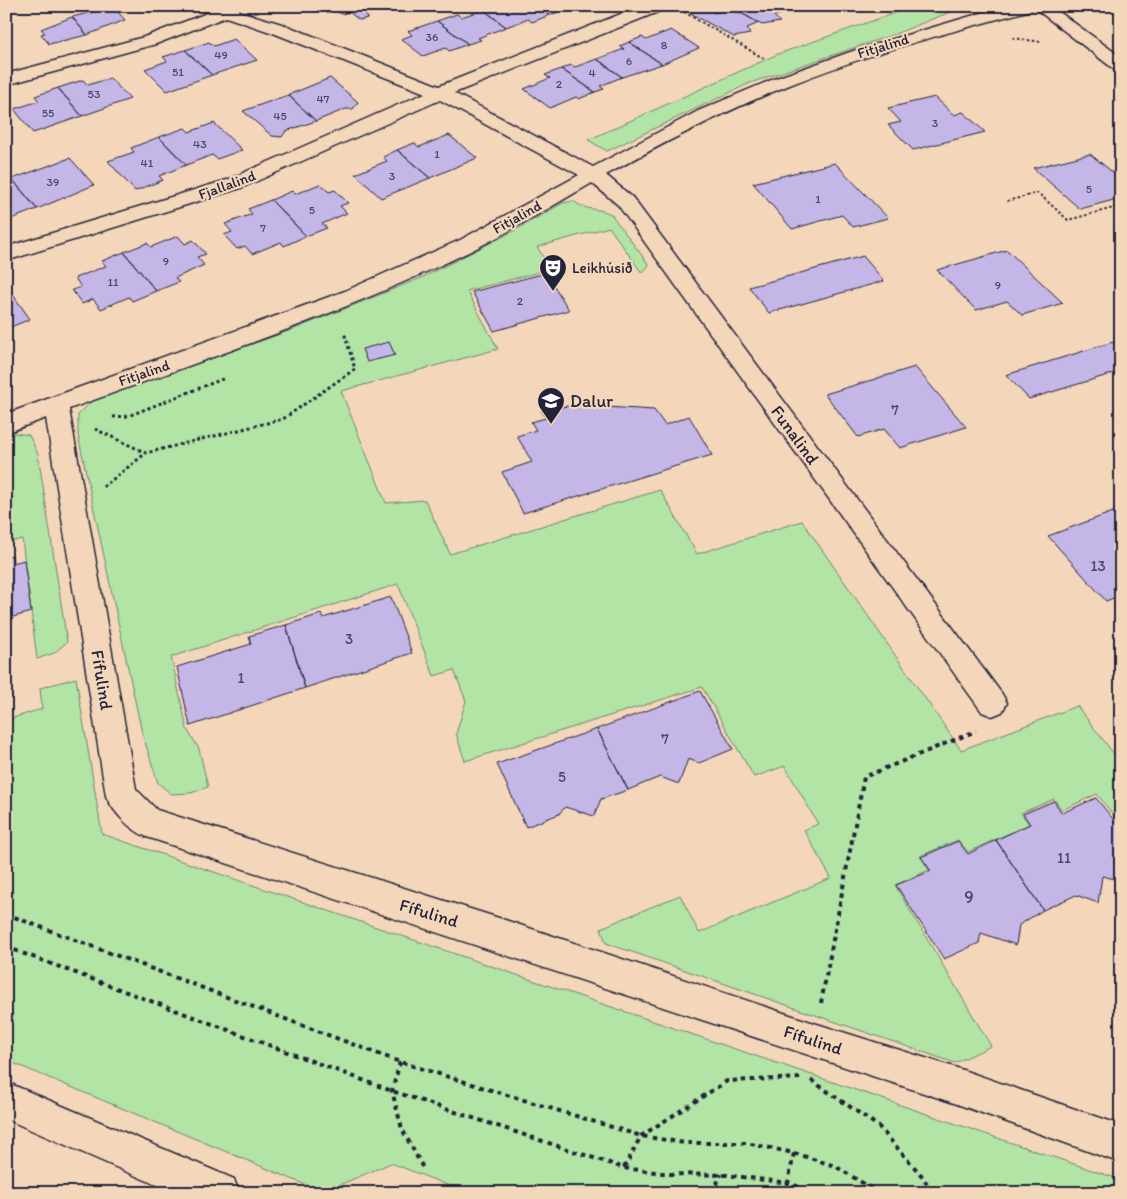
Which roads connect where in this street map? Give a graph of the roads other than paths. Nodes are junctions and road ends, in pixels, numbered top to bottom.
1 (207, 6) edge
2 (657, 6) edge
3 (1025, 6) edge
4 (1040, 6) edge
5 (231, 9) edge
6 (1121, 66) edge
7 (6, 80) edge
8 (440, 93) junction
9 (592, 174) junction
10 (6, 254) edge
11 (56, 404) junction
12 (6, 424) edge
13 (992, 703) road end
14 (6, 1100) edge
15 (1121, 1144) edge
16 (220, 1193) edge

1 - 5 street
2 - 8 street, Fjallalind
3 - 9 street, Fitjalind
4 - 6 street
5 - 7 street
5 - 8 street
8 - 9 street
8 - 10 street, Fjallalind
9 - 11 street, Fitjalind
9 - 13 street, Funalind
11 - 12 street, Fitjalind
11 - 15 street, Fífulind
14 - 16 street

